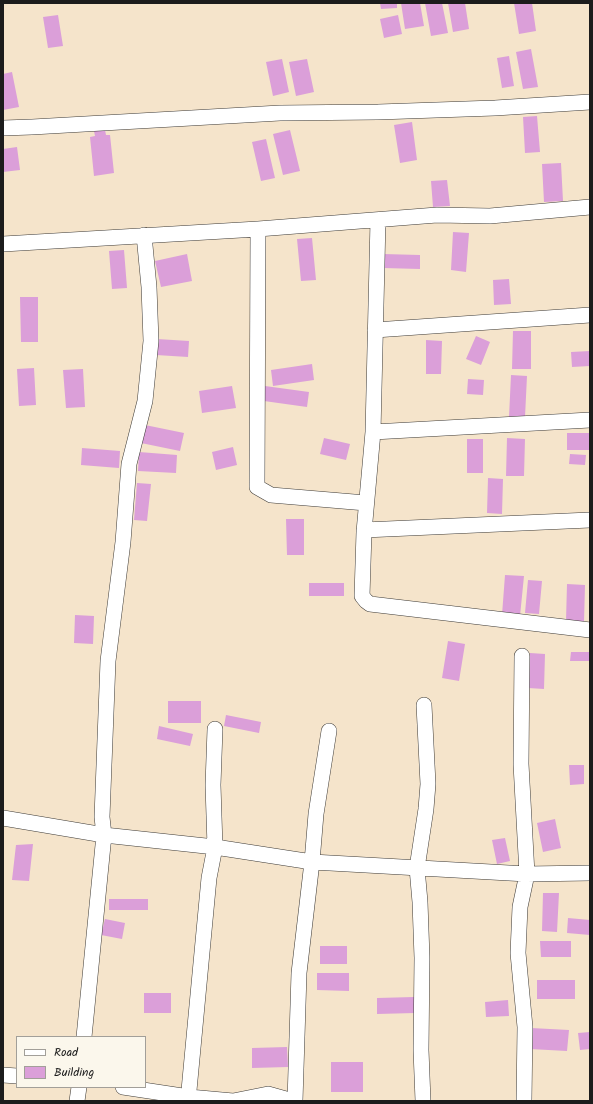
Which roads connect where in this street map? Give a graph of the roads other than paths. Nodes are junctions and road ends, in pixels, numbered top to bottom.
1 (590, 102) edge
2 (3, 128) edge
3 (590, 207) edge
4 (378, 220) junction
5 (258, 229) junction
6 (144, 236) junction
7 (3, 244) edge
8 (590, 315) edge
9 (374, 330) junction
10 (590, 420) edge
11 (373, 432) junction
12 (366, 503) junction
13 (590, 520) edge
14 (364, 530) junction
15 (590, 630) edge
16 (522, 656) dead end
17 (424, 705) dead end
18 (215, 729) dead end
19 (329, 731) dead end
20 (3, 818) edge
21 (104, 835) junction
22 (215, 847) junction
23 (312, 862) junction
24 (417, 868) junction
25 (590, 873) edge
26 (527, 874) junction
27 (84, 1036) edge
28 (3, 1075) edge
29 (16, 1076) edge
30 (79, 1088) edge
31 (128, 1088) edge
32 (188, 1099) edge
33 (77, 1101) edge
34 (294, 1101) edge
35 (423, 1101) edge
36 (524, 1101) edge

1 - 2 street
3 - 4 street
4 - 5 street
4 - 9 street
5 - 6 street
5 - 12 street
6 - 7 street
6 - 21 street
8 - 9 street
9 - 11 street
10 - 11 street
11 - 12 street
12 - 14 street
13 - 14 street
14 - 15 street
16 - 26 street
17 - 24 street
18 - 22 street
19 - 23 street
20 - 21 street
21 - 22 street
21 - 27 street
22 - 23 street
22 - 32 street
23 - 24 street
23 - 34 street
24 - 26 street
24 - 35 street
25 - 26 street
26 - 36 street
28 - 29 street
30 - 33 street
31 - 32 street
32 - 34 street

